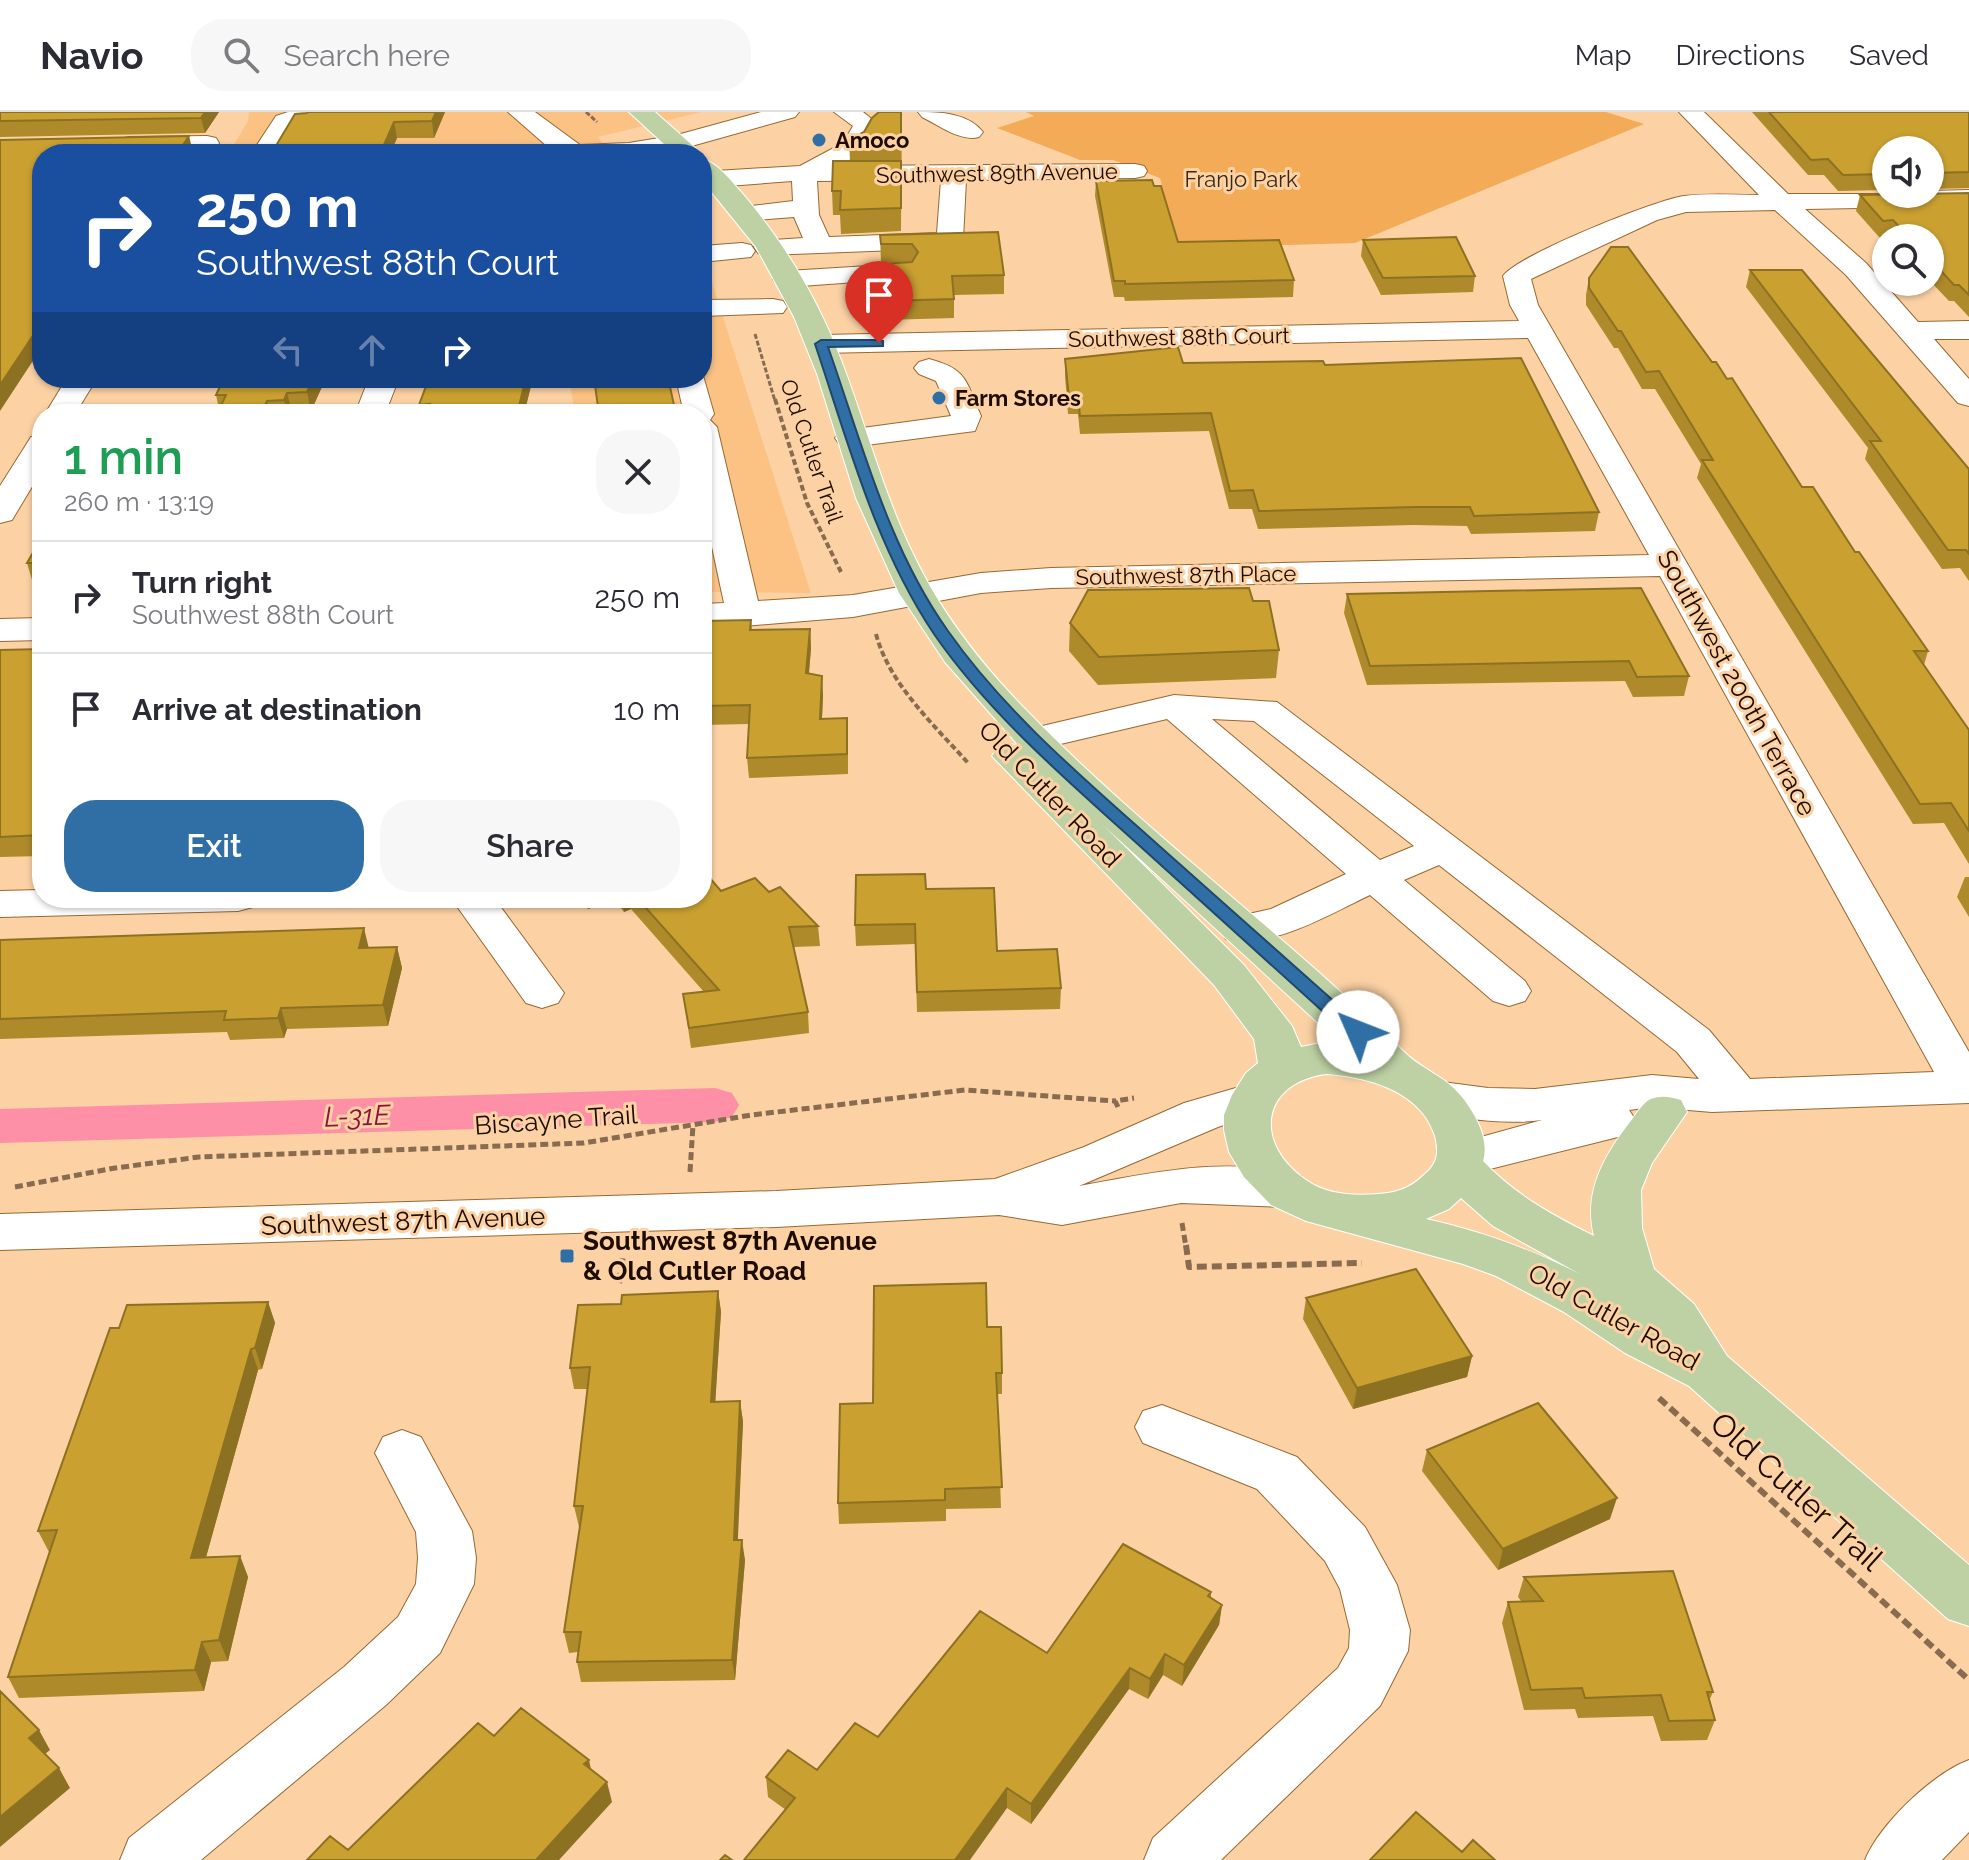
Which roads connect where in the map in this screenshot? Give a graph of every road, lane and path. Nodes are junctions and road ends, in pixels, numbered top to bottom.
1 (312, 112) edge
2 (520, 112) edge
3 (614, 112) edge
4 (641, 112) edge
5 (930, 112) edge
6 (1691, 112) edge
7 (842, 118) edge
8 (971, 132) dead end
9 (207, 143) dead end
10 (111, 144) edge
11 (269, 144) edge
12 (560, 144) edge
13 (664, 144) edge
14 (668, 144) edge
15 (687, 144) edge
16 (801, 148) edge
17 (1135, 171) dead end
18 (954, 175) junction
19 (712, 187) edge
20 (712, 194) edge
21 (1969, 198) edge
22 (712, 200) edge
23 (1780, 201) junction
24 (806, 208) junction
25 (743, 213) junction
26 (819, 244) junction
27 (712, 269) edge
28 (913, 271) edge
29 (764, 287) junction
30 (712, 305) edge
31 (1538, 329) junction
32 (1969, 330) edge
33 (1912, 331) junction
34 (821, 344) junction
35 (923, 388) junction
36 (1969, 397) edge
37 (836, 439) junction
38 (32, 456) edge
39 (0, 461) edge
40 (32, 465) edge
41 (712, 472) edge
42 (836, 484) dead end
43 (0, 513) edge
44 (1673, 565) junction
45 (844, 575) dead end
46 (895, 608) junction
47 (712, 615) edge
48 (744, 615) junction
49 (32, 629) edge
50 (0, 630) edge
51 (1174, 706) junction
52 (1035, 739) junction
53 (974, 769) dead end
54 (1443, 849) junction
55 (1377, 876) junction
56 (32, 903) edge
57 (0, 904) edge
58 (479, 908) edge
59 (1171, 914) junction
60 (1241, 929) junction
61 (1509, 991) dead end
62 (542, 993) dead end
63 (1267, 1083) junction
64 (1416, 1085) junction
65 (1968, 1087) edge
66 (1725, 1096) junction
67 (1140, 1097) dead end
68 (1115, 1101) junction
69 (1120, 1111) dead end
70 (1664, 1112) junction
71 (693, 1125) junction
72 (1461, 1162) junction
73 (690, 1173) dead end
74 (1284, 1189) junction
75 (0, 1190) edge
76 (999, 1197) junction
77 (1180, 1209) dead end
78 (1349, 1216) junction
79 (0, 1232) edge
80 (623, 1253) dead end
81 (1377, 1262) dead end
82 (1632, 1280) junction
83 (619, 1283) dead end
84 (1708, 1371) junction
85 (1656, 1397) dead end
86 (1162, 1427) dead end
87 (402, 1453) dead end
88 (1969, 1601) edge
89 (1969, 1680) edge
90 (1969, 1789) edge
91 (152, 1860) edge
92 (1176, 1860) edge
93 (1897, 1860) edge

1 - 11 street
2 - 12 street
3 - 13 main road
4 - 14 main road
5 - 8 street
6 - 23 street
7 - 16 street
9 - 10 street
15 - 16 street
16 - 18 street, Southwest 89th Avenue
16 - 19 street, Southwest 89th Avenue
16 - 24 street
17 - 18 street, Southwest 89th Avenue
18 - 26 street
20 - 25 main road, Old Cutler Road
21 - 23 street
22 - 29 main road, Old Cutler Road
23 - 31 street, Southwest 200th Terrace
23 - 33 street
24 - 25 street
24 - 26 street
25 - 29 main road, Old Cutler Road
26 - 29 street
27 - 29 street
28 - 29 street
29 - 30 street
29 - 34 main road, Old Cutler Road
29 - 45 path, Old Cutler Trail
31 - 35 street, Southwest 88th Court
31 - 44 street, Southwest 200th Terrace
32 - 33 street
33 - 36 street
34 - 35 street, Southwest 88th Court
34 - 37 main road, Old Cutler Road
35 - 37 street
37 - 46 main road, Old Cutler Road
38 - 39 street
40 - 43 street
41 - 48 street
42 - 46 main road, Old Cutler Road
44 - 46 street, Southwest 87th Place
44 - 65 street, Southwest 200th Terrace
46 - 48 street, Southwest 87th Place
46 - 52 main road, Old Cutler Road
46 - 53 path
46 - 59 main road, Old Cutler Road
47 - 48 street, Southwest 87th Place
49 - 50 street
51 - 52 street
51 - 54 street
51 - 55 street
52 - 60 main road, Old Cutler Road
54 - 55 street
54 - 66 street
55 - 60 street
55 - 61 street
56 - 57 street
58 - 62 street
59 - 60 main road
59 - 63 main road, Old Cutler Road
60 - 64 main road, Old Cutler Road
63 - 64 main road
63 - 74 main road
63 - 76 street, Southwest 87th Avenue
64 - 66 street
64 - 72 main road
65 - 66 street
66 - 70 street
67 - 68 path
68 - 69 path
68 - 71 path, Biscayne Trail
70 - 72 street
70 - 82 main road
71 - 73 path
71 - 75 path, Biscayne Trail
72 - 78 main road
72 - 82 main road, Old Cutler Road
74 - 76 street, Southwest 87th Avenue
74 - 78 main road
76 - 79 street, Southwest 87th Avenue
77 - 81 path
78 - 84 main road, Old Cutler Road
80 - 83 path
82 - 84 main road, Old Cutler Road
84 - 88 main road
85 - 89 path, Old Cutler Trail
86 - 92 street
87 - 91 street
90 - 93 street

